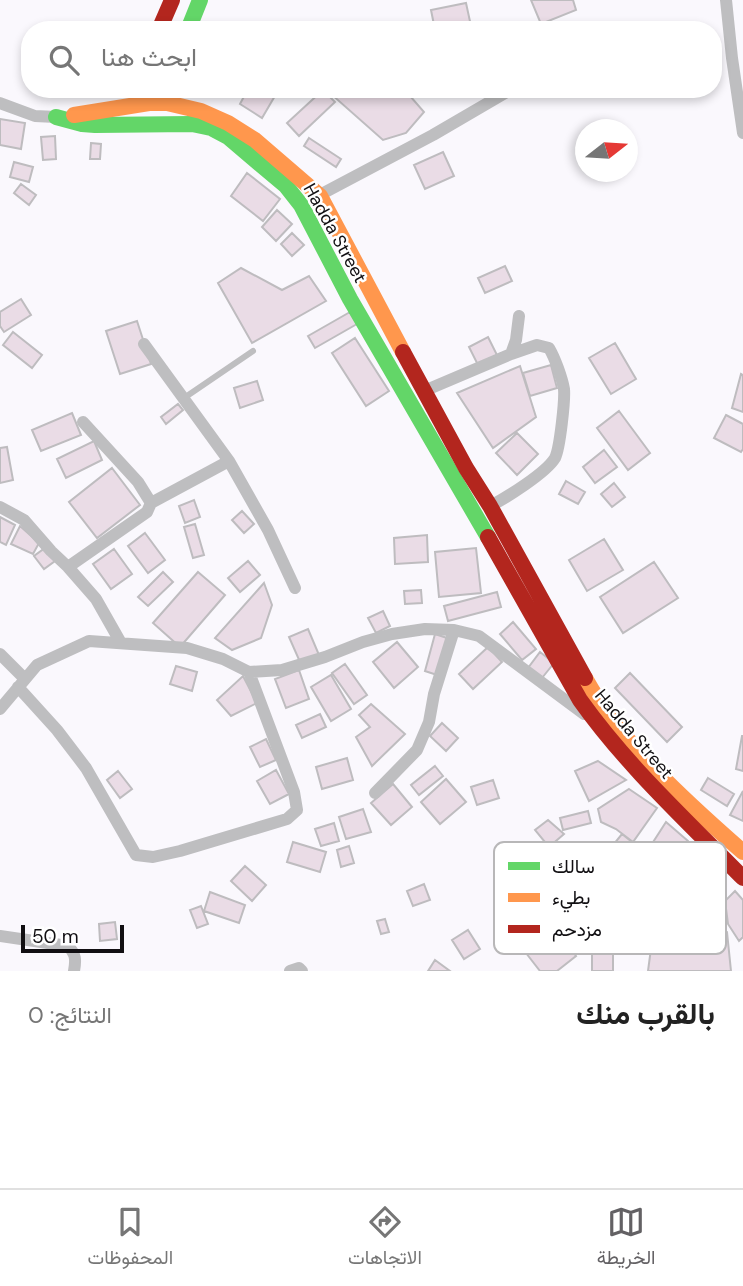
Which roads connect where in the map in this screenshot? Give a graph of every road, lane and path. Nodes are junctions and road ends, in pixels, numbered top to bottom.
1 (172, 0) edge
2 (201, 0) edge
3 (726, 0) edge
4 (163, 21) edge
5 (192, 21) edge
6 (118, 98) edge
7 (134, 98) edge
8 (137, 98) edge
9 (139, 98) edge
10 (190, 98) edge
11 (497, 98) edge
12 (0, 103) edge
13 (195, 109) junction
14 (90, 113) junction
15 (56, 117) junction
16 (135, 124) junction
17 (743, 132) edge
18 (320, 196) junction
19 (301, 205) junction
20 (519, 316) dead end
21 (144, 345) dead end
22 (253, 351) dead end
23 (511, 354) junction
24 (424, 391) junction
25 (184, 398) junction
26 (83, 422) dead end
27 (229, 461) junction
28 (151, 503) junction
29 (490, 506) junction
30 (0, 507) edge
31 (475, 514) junction
32 (68, 567) junction
33 (295, 588) dead end
34 (454, 630) junction
35 (121, 643) junction
36 (0, 654) edge
37 (249, 672) junction
38 (21, 683) junction
39 (586, 695) junction
40 (0, 709) edge
41 (596, 724) junction
42 (642, 765) junction
43 (375, 793) dead end
44 (711, 842) edge
45 (743, 852) edge
46 (726, 859) edge
47 (743, 878) edge
48 (0, 936) edge
49 (74, 971) edge
50 (290, 971) edge
51 (302, 971) edge

1 - 4 main road
2 - 5 main road
3 - 17 street
6 - 14 main road
7 - 14 main road, Hadda Street
8 - 16 main road
9 - 13 main road, Hadda Street
10 - 13 main road
11 - 18 street
12 - 15 street
13 - 18 main road, Hadda Street
14 - 15 main road, Hadda Street
15 - 16 main road, Hadda Street
16 - 19 main road, Hadda Street
18 - 19 street
18 - 24 main road, Hadda Street
19 - 31 main road, Hadda Street
20 - 23 street
21 - 25 street
22 - 25 lane
23 - 24 street
23 - 29 street
24 - 29 main road, Hadda Street
25 - 27 street
26 - 28 street
27 - 28 street
27 - 33 street
28 - 32 street
29 - 31 main road
29 - 39 main road, Hadda Street
30 - 32 street
31 - 39 main road, Hadda Street
32 - 35 street
34 - 37 street
34 - 41 street
34 - 43 street
35 - 37 street
35 - 38 street
36 - 38 street
37 - 38 street
38 - 40 street
39 - 41 main road, Hadda Street
39 - 42 main road, Hadda Street
41 - 42 main road, Hadda Street
42 - 44 main road, Hadda Street
42 - 45 main road, Hadda Street
46 - 47 main road, Hadda Street
48 - 49 street
50 - 51 street

